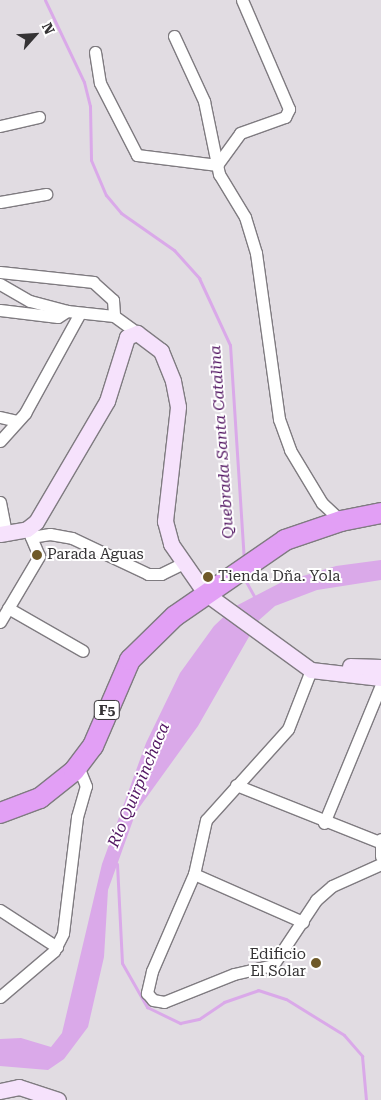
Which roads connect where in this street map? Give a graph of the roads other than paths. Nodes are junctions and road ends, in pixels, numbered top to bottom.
1 (242, 0) edge
2 (174, 36) dead end
3 (94, 52) dead end
4 (38, 117) dead end
5 (0, 126) edge
6 (217, 166) junction
7 (46, 194) dead end
8 (0, 202) edge
9 (0, 272) edge
10 (0, 284) edge
11 (0, 310) edge
12 (67, 311) junction
13 (80, 312) junction
14 (114, 316) junction
15 (137, 333) junction
16 (0, 417) edge
17 (18, 421) junction
18 (0, 441) edge
19 (0, 502) edge
20 (381, 513) edge
21 (341, 521) junction
22 (3, 533) edge
23 (29, 533) junction
24 (184, 563) junction
25 (205, 593) junction
26 (8, 608) junction
27 (0, 622) edge
28 (83, 651) dead end
29 (295, 657) junction
30 (381, 667) edge
31 (311, 670) junction
32 (381, 678) edge
33 (381, 685) edge
34 (78, 766) junction
35 (236, 786) junction
36 (1, 813) edge
37 (324, 824) junction
38 (380, 841) edge
39 (381, 856) edge
40 (381, 864) edge
41 (194, 874) junction
42 (0, 910) edge
43 (303, 922) junction
44 (57, 947) junction
45 (0, 997) edge
46 (0, 1091) edge
47 (58, 1100) edge

1 - 6 street
2 - 6 street
3 - 6 street
4 - 5 street
6 - 21 street
7 - 8 street
9 - 14 street
10 - 12 street
11 - 12 street
12 - 13 street
13 - 14 street
13 - 17 street
14 - 15 street
15 - 23 street
15 - 24 street
16 - 17 street
17 - 18 street
19 - 22 street
20 - 21 highway, F5
21 - 25 highway, F5
22 - 23 street
23 - 24 street
23 - 26 street
24 - 25 street
25 - 29 street
25 - 34 highway, F5
26 - 27 street
26 - 28 street
29 - 30 street
29 - 31 street
31 - 32 street
31 - 35 street
33 - 37 street
34 - 36 highway, F5
34 - 44 street
35 - 37 street
35 - 41 street
37 - 38 street
38 - 39 street
40 - 43 street
41 - 43 street
41 - 43 street
42 - 44 street
44 - 45 street
46 - 47 street

